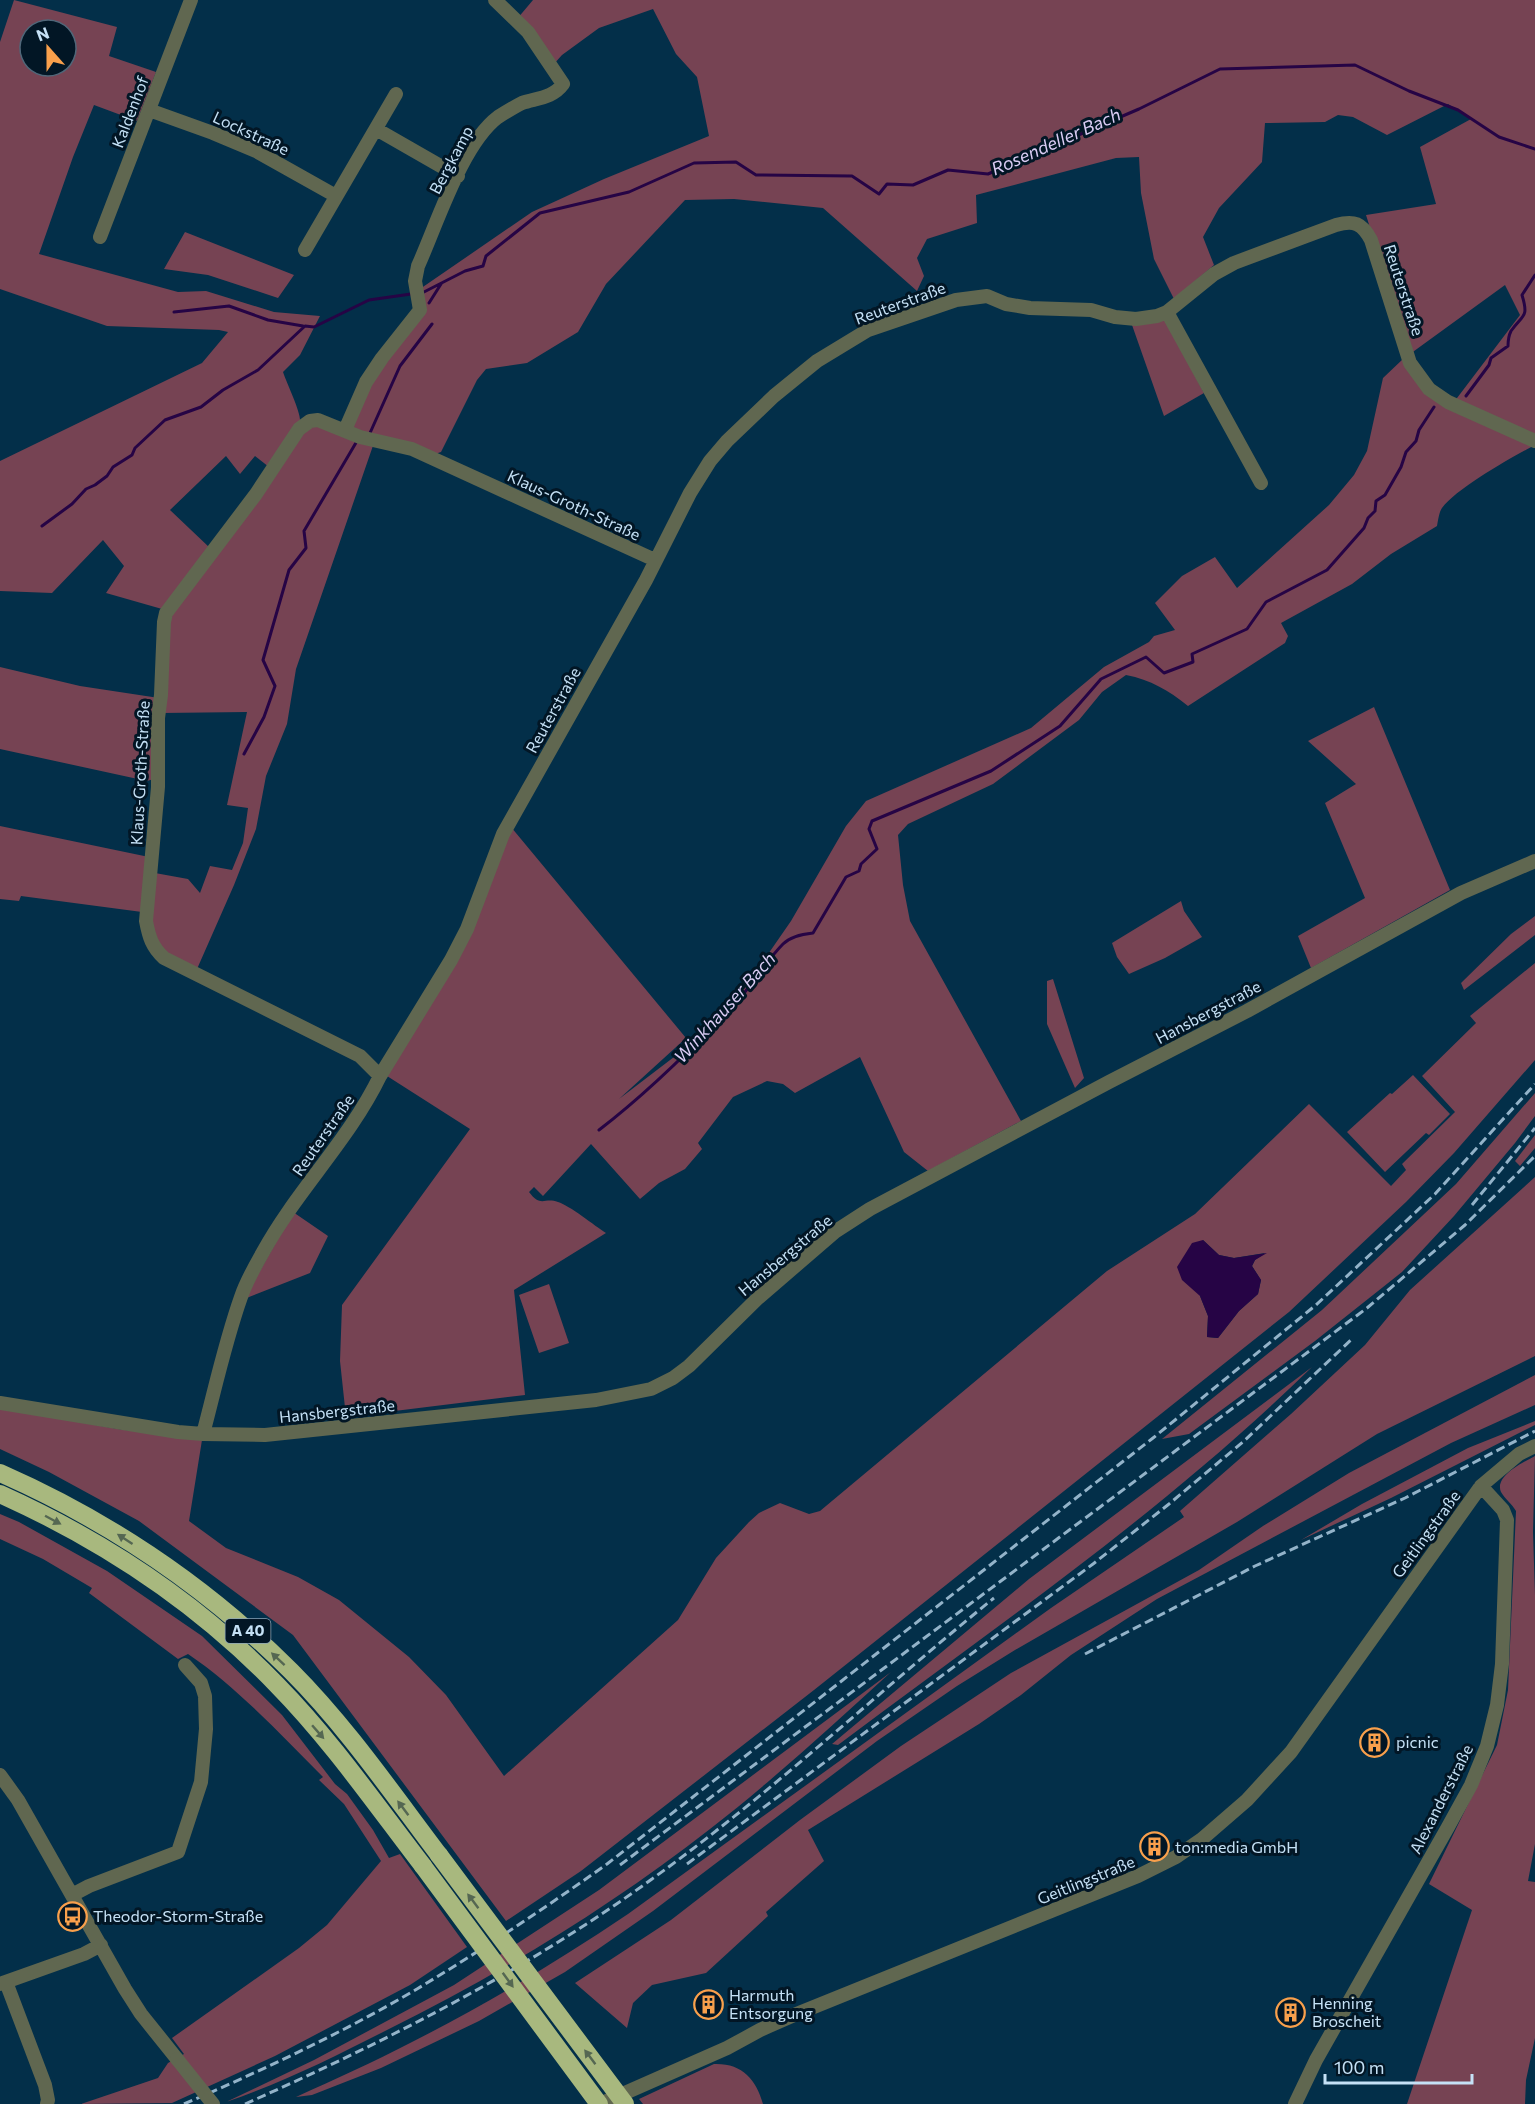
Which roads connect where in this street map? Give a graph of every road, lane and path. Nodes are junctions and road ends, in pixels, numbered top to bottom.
1 (191, 0) edge
2 (495, 0) edge
3 (396, 94) dead end
4 (149, 110) junction
5 (376, 129) junction
6 (458, 176) junction
7 (336, 196) junction
8 (100, 237) dead end
9 (305, 250) dead end
10 (1167, 312) junction
11 (345, 430) junction
12 (1535, 441) edge
13 (1261, 483) dead end
14 (655, 560) junction
15 (1535, 861) edge
16 (380, 1076) junction
17 (0, 1403) edge
18 (203, 1434) junction
19 (1535, 1446) edge
20 (0, 1473) edge
21 (1481, 1486) junction
22 (0, 1494) edge
23 (185, 1665) dead end
24 (0, 1774) edge
25 (72, 1895) junction
26 (101, 1945) junction
27 (3, 1983) edge
28 (47, 2104) edge
29 (213, 2104) edge
30 (600, 2104) edge
31 (625, 2104) edge
32 (1295, 2104) edge

1 - 4 street, Kaldenhof
2 - 6 street, Bergkamp
3 - 5 street
4 - 7 street, Lockstraße
4 - 8 street, Kaldenhof
5 - 6 street
5 - 7 street
6 - 11 street, Bergkamp
7 - 9 street
10 - 12 street, Reuterstraße
10 - 13 street
10 - 14 street, Reuterstraße
11 - 14 street, Klaus-Groth-Straße
11 - 16 street, Klaus-Groth-Straße
14 - 16 street, Reuterstraße
15 - 18 street, Hansbergstraße
16 - 18 street, Reuterstraße
17 - 18 street, Hansbergstraße
19 - 21 street, Geitlingstraße
31 -> 20 highway, A 40, bridge
21 - 30 street, Geitlingstraße
21 - 32 street, Alexanderstraße
22 -> 30 highway, A 40, bridge
23 - 25 street
24 - 25 street
25 - 26 street
26 - 27 street
26 - 29 street, bridge
27 - 28 street

